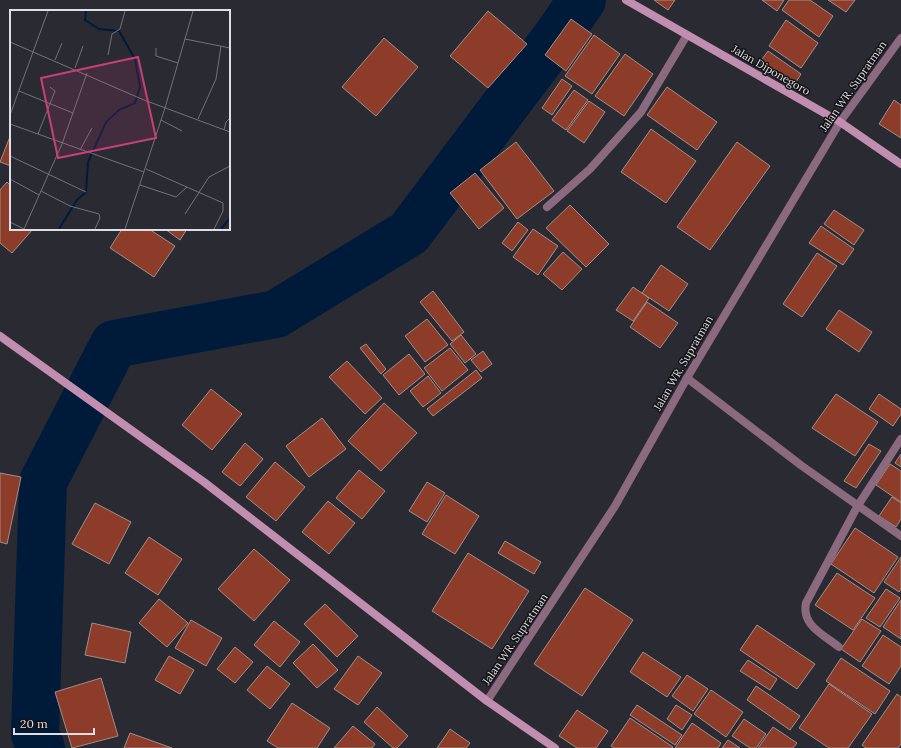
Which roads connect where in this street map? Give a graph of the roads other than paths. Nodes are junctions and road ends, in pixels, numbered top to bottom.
1 (626, 0) edge
2 (688, 35) junction
3 (901, 38) edge
4 (840, 122) junction
5 (901, 164) edge
6 (547, 207) dead end
7 (0, 336) edge
8 (687, 378) junction
9 (901, 439) edge
10 (857, 507) junction
11 (901, 536) edge
12 (839, 647) dead end
13 (487, 701) junction
14 (555, 748) edge

1 - 2 street, Jalan Diponegoro
2 - 4 street, Jalan Diponegoro
2 - 6 street
3 - 4 street, Jalan WR. Supratman
4 - 5 street, Jalan Diponegoro
4 - 8 street, Jalan WR. Supratman
7 - 13 street
8 - 10 street
8 - 13 street, Jalan WR. Supratman
9 - 10 street
10 - 11 street
10 - 12 street
13 - 14 street

